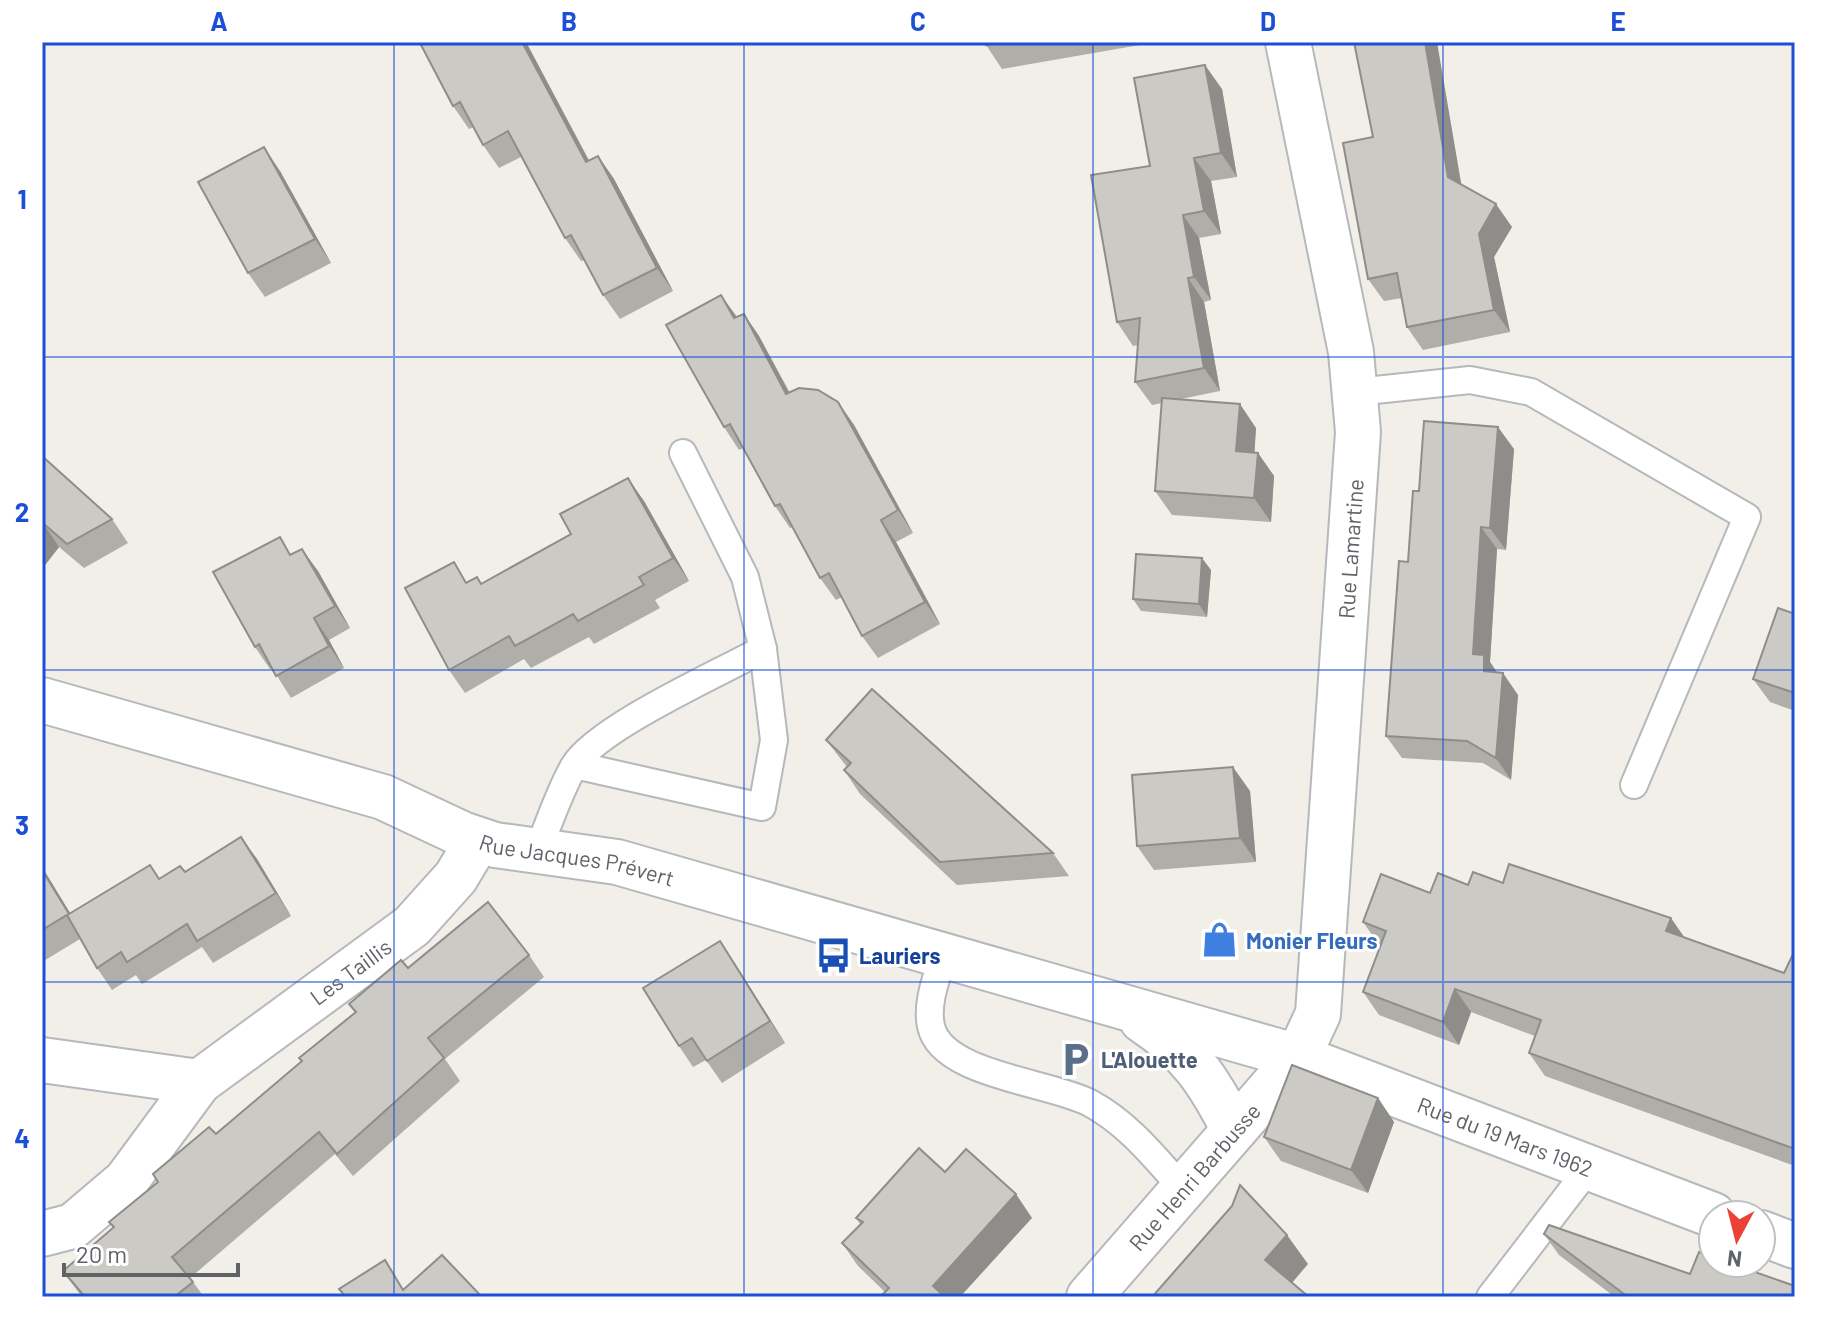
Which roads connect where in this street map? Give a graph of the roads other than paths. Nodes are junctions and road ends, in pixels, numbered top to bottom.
1 (1288, 42) edge
2 (1356, 392) junction
3 (683, 453) dead end
4 (763, 649) junction
5 (42, 700) edge
6 (575, 765) junction
7 (1634, 785) dead end
8 (478, 840) junction
9 (537, 852) junction
10 (943, 955) junction
11 (1116, 1003) junction
12 (1298, 1057) junction
13 (42, 1060) edge
14 (199, 1082) junction
15 (1234, 1130) junction
16 (1589, 1168) junction
17 (1184, 1190) junction
18 (1697, 1209) edge
19 (42, 1234) edge
20 (1089, 1297) edge
21 (1490, 1297) edge

1 - 2 street, Rue Lamartine
2 - 7 lane
2 - 12 street, Rue Lamartine
3 - 4 lane
4 - 6 lane
4 - 6 lane
5 - 8 street, Rue Jacques Prévert
6 - 9 lane
8 - 9 street, Rue Jacques Prévert
8 - 14 street, Les Taillis
9 - 10 street, Rue Jacques Prévert
10 - 11 street, Rue Jacques Prévert
10 - 17 lane
11 - 12 street, Rue Jacques Prévert
11 - 15 street, Rue Jacques Prévert
12 - 15 street, Rue Henri Barbusse
12 - 16 street, Rue du 19 Mars 1962
13 - 14 street
14 - 19 street, Les Taillis
15 - 17 street, Rue Henri Barbusse
16 - 18 street, Rue du 19 Mars 1962
16 - 21 lane
17 - 20 street, Rue Henri Barbusse

